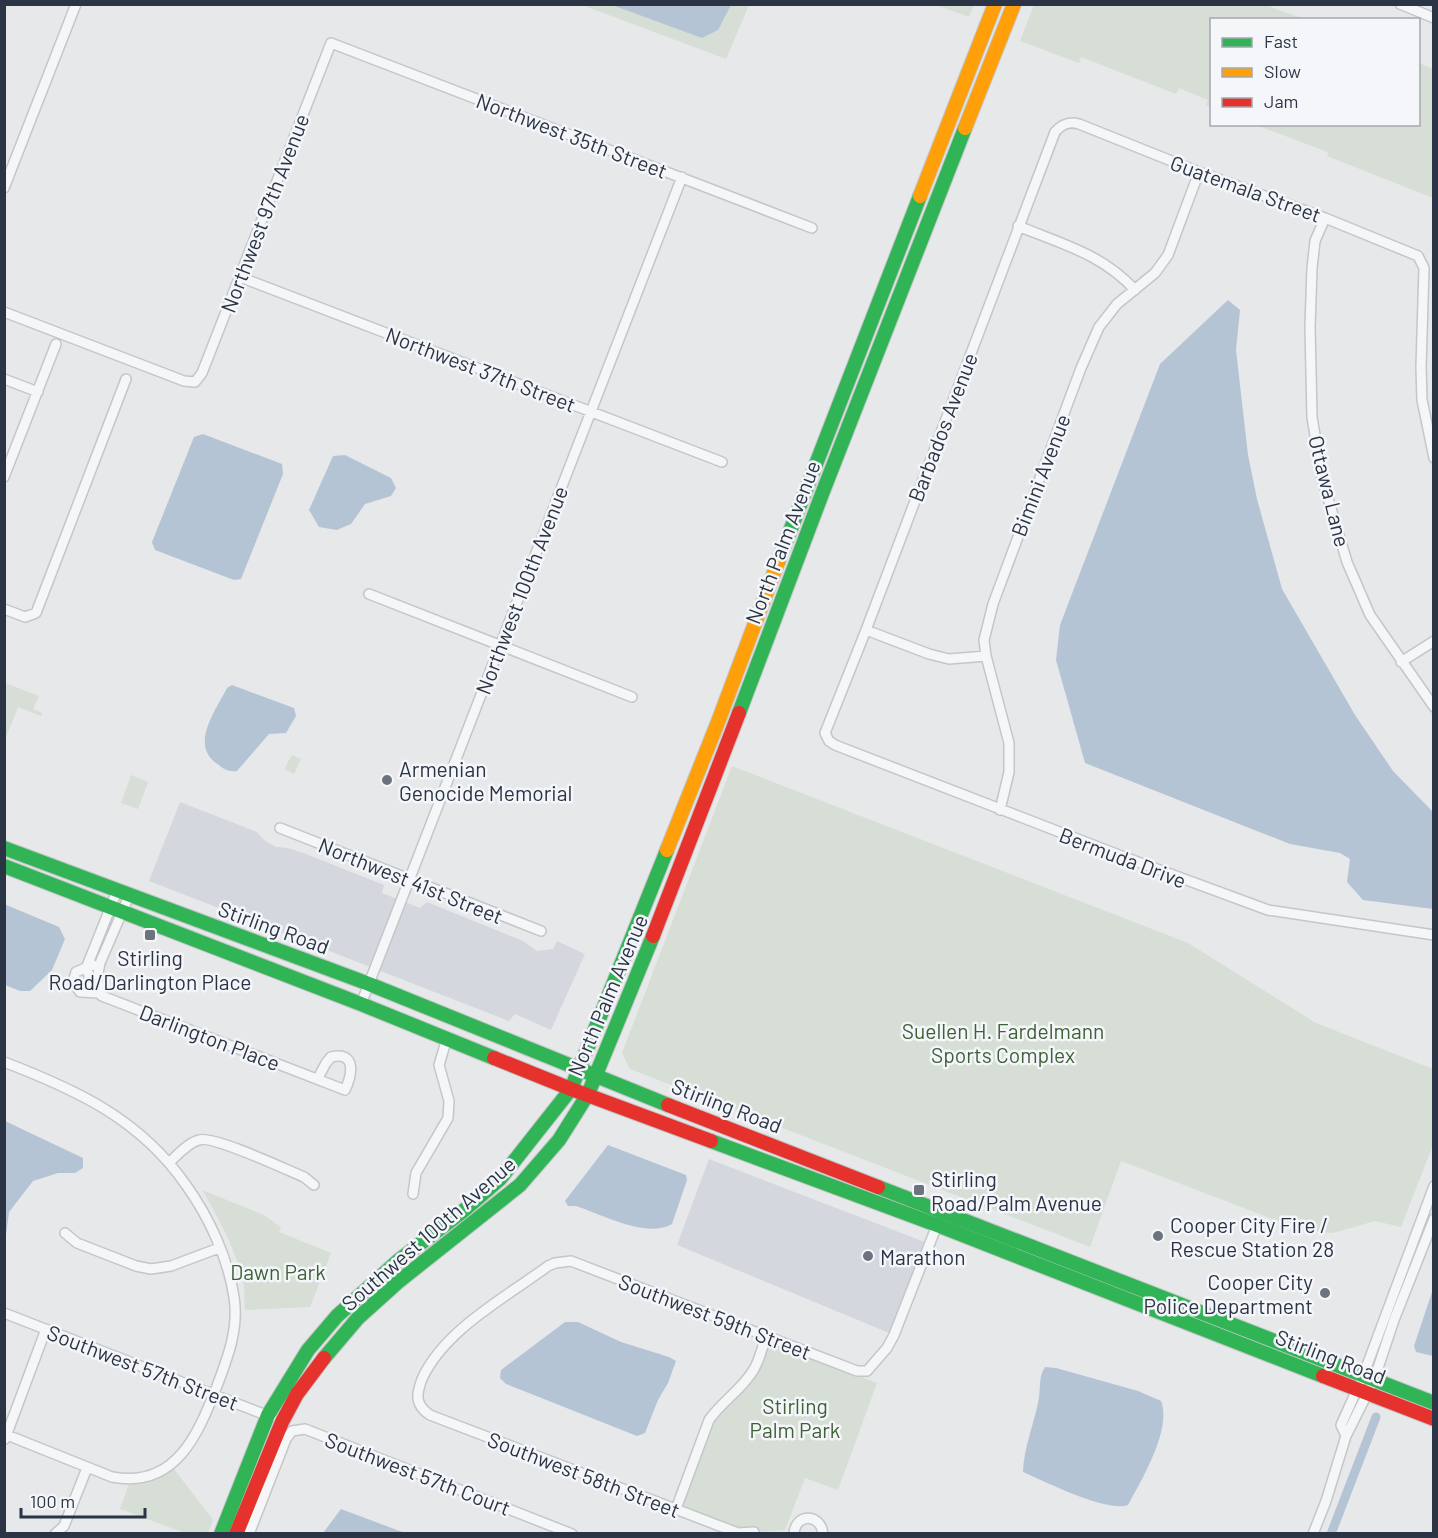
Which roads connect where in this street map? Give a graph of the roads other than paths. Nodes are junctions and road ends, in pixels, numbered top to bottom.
1 (76, 4) edge
2 (1400, 4) edge
3 (994, 7) edge
4 (1012, 10) edge
5 (1434, 18) edge
6 (332, 43) joint
7 (1067, 123) joint
8 (1199, 172) junction
9 (682, 177) junction
10 (4, 188) edge
11 (1325, 218) junction
12 (1018, 226) junction
13 (812, 228) dead end
14 (240, 277) junction
15 (1135, 290) junction
16 (4, 312) edge
17 (56, 344) dead end
18 (4, 379) edge
19 (126, 379) dead end
20 (38, 392) junction
21 (590, 412) junction
22 (1434, 458) edge
23 (722, 462) dead end
24 (4, 477) edge
25 (774, 573) junction
26 (790, 579) junction
27 (369, 594) dead end
28 (4, 609) edge
29 (866, 630) junction
30 (1434, 641) edge
31 (500, 646) junction
32 (986, 656) junction
33 (1401, 662) junction
34 (632, 697) dead end
35 (1434, 707) edge
36 (826, 736) joint
37 (1000, 810) junction
38 (280, 828) dead end
39 (4, 848) edge
40 (4, 866) edge
41 (409, 879) junction
42 (123, 894) junction
43 (117, 909) junction
44 (541, 931) dead end
45 (1434, 935) edge
46 (110, 941) junction
47 (96, 944) junction
48 (100, 963) junction
49 (87, 966) junction
50 (369, 984) junction
51 (100, 994) junction
52 (361, 1004) junction
53 (447, 1038) junction
54 (4, 1062) edge
55 (579, 1070) junction
56 (596, 1077) junction
57 (318, 1078) dead end
58 (571, 1089) junction
59 (588, 1094) junction
60 (169, 1163) junction
61 (314, 1185) dead end
62 (1434, 1186) edge
63 (413, 1194) dead end
64 (1434, 1219) edge
65 (937, 1225) junction
66 (66, 1233) dead end
67 (219, 1248) junction
68 (4, 1313) edge
69 (46, 1329) junction
70 (765, 1337) junction
71 (1365, 1384) junction
72 (213, 1394) junction
73 (1434, 1403) edge
74 (419, 1404) joint
75 (268, 1415) junction
76 (1434, 1419) edge
77 (282, 1422) junction
78 (6, 1437) edge
79 (87, 1468) junction
80 (676, 1509) junction
81 (754, 1532) dead end
82 (56, 1533) edge
83 (221, 1533) edge
84 (236, 1533) edge
85 (249, 1533) edge
86 (572, 1533) edge
87 (794, 1533) edge
88 (823, 1533) edge
89 (1313, 1533) edge

1 - 10 street
2 - 5 street
3 - 4 main road
3 - 25 main road, North Palm Avenue
4 - 26 main road, North Palm Avenue
6 - 9 street, Northwest 35th Street
6 - 14 street, Northwest 97th Avenue
7 - 8 street, Guatemala Street
7 - 12 street, Barbados Avenue
8 - 11 street, Guatemala Street
8 - 15 street, Bimini Avenue
9 - 13 street, Northwest 35th Street
9 - 21 street, Northwest 100th Avenue
11 - 22 street, Guatemala Street
11 - 33 street, Ottawa Lane
12 - 15 street
12 - 29 street, Barbados Avenue
14 - 16 street, Northwest 97th Avenue
14 - 21 street, Northwest 37th Street
15 - 32 street, Bimini Avenue
17 - 20 street
18 - 20 street
19 - 28 street
20 - 24 street
21 - 23 street, Northwest 37th Street
21 - 31 street, Northwest 100th Avenue
25 - 26 main road
25 - 55 main road, North Palm Avenue
26 - 56 main road, North Palm Avenue
27 - 31 street
29 - 32 street
29 - 36 street, Barbados Avenue
30 - 33 street
31 - 34 street
31 - 41 street, Northwest 100th Avenue
32 - 37 street, Bimini Avenue
33 - 35 street, Ottawa Lane
36 - 37 street, Bermuda Drive
37 - 45 street, Bermuda Drive
38 - 41 street, Northwest 41st Street
39 - 42 main road, Stirling Road
40 - 43 main road, Stirling Road
41 - 44 street, Northwest 41st Street
41 - 50 street, Northwest 100th Avenue
42 - 43 street
42 - 50 main road, Stirling Road
43 - 46 street
43 - 47 street
43 - 52 main road, Stirling Road
46 - 47 street
46 - 48 street
47 - 49 street
48 - 49 street
48 - 51 street
49 - 51 street
49 - 51 street, Darlington Place
50 - 52 street, Northwest 100th Avenue
50 - 55 main road, Stirling Road
51 - 57 street, Darlington Place
52 - 53 main road, Stirling Road
53 - 58 main road, Stirling Road
53 - 63 street
54 - 60 street
55 - 56 main road, Stirling Road
55 - 58 main road, North Palm Avenue
56 - 59 main road, North Palm Avenue
56 - 71 main road, Stirling Road
58 - 59 main road, Stirling Road
58 - 75 main road, Southwest 100th Avenue
59 - 65 main road, Stirling Road
59 - 77 main road, Southwest 100th Avenue
60 - 61 street
60 - 67 street
62 - 71 street
64 - 71 street
65 - 70 street, Southwest 59th Street
65 - 71 main road, Stirling Road
66 - 67 street
67 - 72 street
68 - 69 street, Southwest 57th Street
69 - 72 street, Southwest 57th Street
69 - 78 street
70 - 74 street, Southwest 59th Street
70 - 80 street
71 - 73 main road, Stirling Road
71 - 76 main road, Stirling Road
71 - 89 street
72 - 75 street, Southwest 57th Street
72 - 79 street
74 - 80 street, Southwest 58th Street
75 - 77 street, Southwest 57th Street
75 - 83 main road, Southwest 100th Avenue
77 - 84 main road, Southwest 100th Avenue
78 - 79 street
79 - 82 street
80 - 81 street, Southwest 58th Street
85 - 86 street, Southwest 57th Court
87 - 88 street

